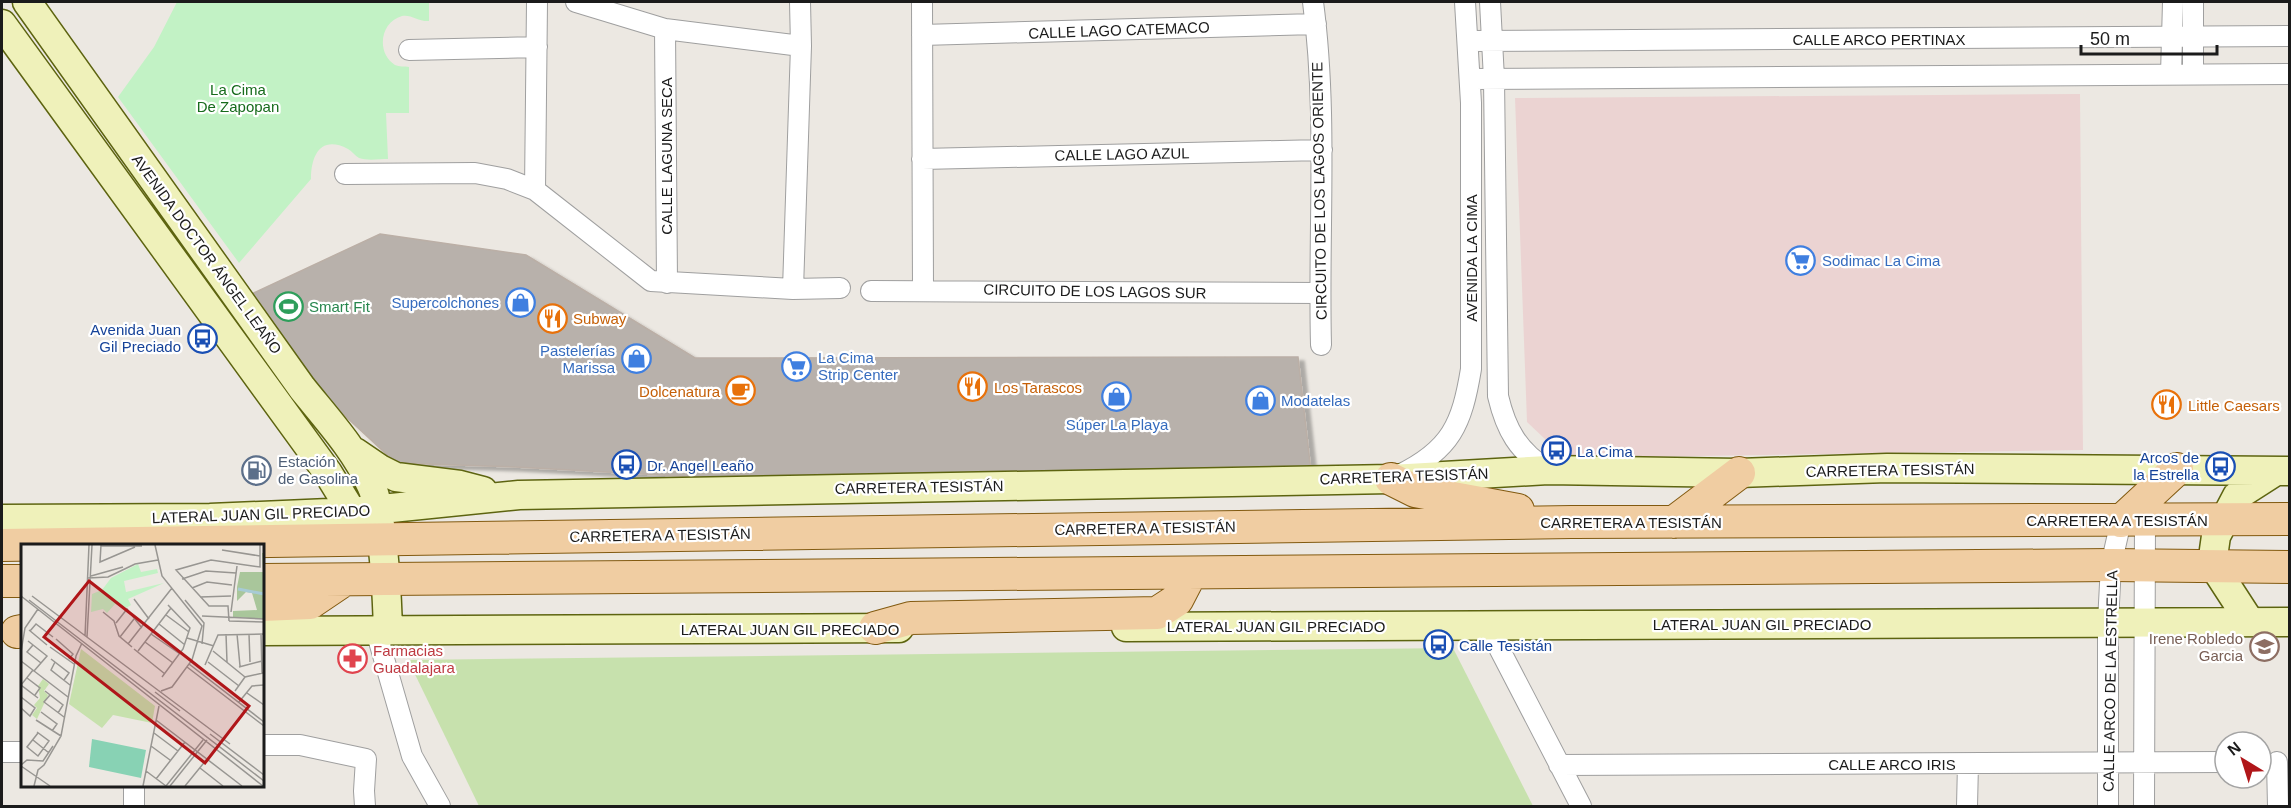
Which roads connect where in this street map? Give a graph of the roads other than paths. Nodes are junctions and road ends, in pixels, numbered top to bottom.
1 (27, 2) edge
2 (537, 2) edge
3 (576, 2) edge
4 (800, 2) edge
5 (922, 2) edge
6 (1313, 2) edge
7 (1465, 2) edge
8 (1490, 2) edge
9 (2173, 2) edge
10 (2193, 2) edge
11 (2, 24) edge
12 (1316, 24) junction
13 (664, 29) junction
14 (922, 35) junction
15 (2172, 36) junction
16 (2193, 36) junction
17 (2289, 36) edge
18 (1468, 41) junction
19 (1493, 41) junction
20 (801, 46) junction
21 (537, 47) junction
22 (409, 50) dead end
23 (2171, 74) junction
24 (2193, 74) junction
25 (2289, 74) edge
26 (1470, 79) junction
27 (1494, 79) junction
28 (1322, 150) junction
29 (922, 159) junction
30 (345, 174) dead end
31 (535, 190) junction
32 (667, 283) junction
33 (229, 285) junction
34 (840, 288) dead end
35 (793, 289) junction
36 (923, 290) junction
37 (871, 291) dead end
38 (1320, 293) junction
39 (205, 303) junction
40 (1497, 336) junction
41 (1471, 338) junction
42 (1321, 345) dead end
43 (348, 446) junction
44 (2177, 469) junction
45 (1548, 470) junction
46 (2283, 471) edge
47 (1739, 473) junction
48 (1391, 479) junction
49 (511, 496) junction
50 (2, 519) edge
51 (2289, 519) edge
52 (2224, 520) junction
53 (2133, 521) junction
54 (1572, 522) junction
55 (1674, 522) junction
56 (369, 525) junction
57 (2, 545) edge
58 (2111, 566) junction
59 (2144, 567) junction
60 (2289, 567) edge
61 (2216, 568) junction
62 (1191, 573) junction
63 (264, 580) edge
64 (368, 580) junction
65 (2, 581) edge
66 (21, 581) edge
67 (264, 605) edge
68 (2108, 622) junction
69 (2144, 622) junction
70 (2250, 622) junction
71 (2289, 622) edge
72 (1487, 625) junction
73 (875, 628) junction
74 (264, 631) edge
75 (382, 638) junction
76 (264, 745) edge
77 (2, 752) edge
78 (21, 752) edge
79 (2213, 762) edge
80 (2276, 762) edge
81 (2108, 763) junction
82 (2144, 763) junction
83 (1968, 764) junction
84 (1559, 765) junction
85 (134, 787) edge
86 (134, 807) edge
87 (365, 807) edge
88 (440, 807) edge
89 (1581, 807) edge
90 (1967, 807) edge
91 (2108, 807) edge
92 (2144, 807) edge
93 (2278, 807) edge

1 - 33 main road, AVENIDA DOCTOR ÁNGEL LEAÑO
2 - 21 street
3 - 13 street
4 - 20 street
5 - 14 street
6 - 12 street, CIRCUITO DE LOS LAGOS ORIENTE
7 - 18 street, AVENIDA LA CIMA
8 - 19 street, AVENIDA LA CIMA
9 - 10 street
9 - 15 street
10 - 16 street
11 - 39 main road, AVENIDA DOCTOR ÁNGEL LEAÑO
12 - 14 street, CALLE LAGO CATEMACO
12 - 28 street, CIRCUITO DE LOS LAGOS ORIENTE
13 - 20 street
13 - 32 street, CALLE LAGUNA SECA
14 - 29 street
15 - 16 street, CALLE ARCO PERTINAX
15 - 19 street, CALLE ARCO PERTINAX
15 - 23 street
16 - 17 street, CALLE ARCO PERTINAX
16 - 24 street
18 - 19 street, CALLE ARCO PERTINAX
18 - 26 street, AVENIDA LA CIMA
19 - 27 street, AVENIDA LA CIMA
20 - 35 street
21 - 22 street
21 - 31 street
23 - 24 street
23 - 27 street
24 - 25 street
26 - 27 street
26 - 41 street, AVENIDA LA CIMA
27 - 40 street, AVENIDA LA CIMA
28 - 29 street, CALLE LAGO AZUL
28 - 38 street, CIRCUITO DE LOS LAGOS ORIENTE
29 - 36 street
30 - 31 street
31 - 32 street
32 - 35 street
33 - 39 main road
33 - 43 main road, AVENIDA DOCTOR ÁNGEL LEAÑO
34 - 35 street
36 - 37 street, CIRCUITO DE LOS LAGOS SUR
36 - 38 street, CIRCUITO DE LOS LAGOS SUR
38 - 42 street, CIRCUITO DE LOS LAGOS ORIENTE
39 - 56 main road, AVENIDA DOCTOR ÁNGEL LEAÑO
40 - 41 street
40 - 45 street, AVENIDA LA CIMA
41 - 48 street, AVENIDA LA CIMA
43 - 49 main road
43 - 56 main road, AVENIDA DOCTOR ÁNGEL LEAÑO
44 - 46 main road, CARRETERA TESISTÁN
44 - 47 main road, CARRETERA TESISTÁN
44 - 53 main road
45 - 47 main road, CARRETERA TESISTÁN
45 - 48 main road, CARRETERA TESISTÁN
46 - 52 main road
47 - 55 main road
48 - 49 main road, CARRETERA TESISTÁN
48 - 54 main road
49 - 56 main road, LATERAL JUAN GIL PRECIADO
50 - 56 main road, LATERAL JUAN GIL PRECIADO
51 - 52 main road, CARRETERA A TESISTÁN
52 - 53 main road, CARRETERA A TESISTÁN
52 - 61 main road
53 - 55 main road, CARRETERA A TESISTÁN
53 - 58 street, CALLE ARCO DE LA ESTRELLA
53 - 59 street
54 - 55 main road, CARRETERA A TESISTÁN
54 - 56 main road, CARRETERA A TESISTÁN
56 - 57 main road, CARRETERA A TESISTÁN
56 - 64 main road
58 - 59 main road
58 - 62 main road
58 - 68 street, CALLE ARCO DE LA ESTRELLA
59 - 61 main road
59 - 69 street
60 - 61 main road
61 - 70 main road
62 - 64 main road
62 - 73 main road
63 - 64 main road
64 - 67 main road
64 - 75 main road
65 - 66 main road
68 - 69 main road, LATERAL JUAN GIL PRECIADO
68 - 72 main road, LATERAL JUAN GIL PRECIADO
68 - 81 street, CALLE ARCO DE LA ESTRELLA
69 - 70 main road, LATERAL JUAN GIL PRECIADO
69 - 82 street
70 - 71 main road, LATERAL JUAN GIL PRECIADO
72 - 73 main road, LATERAL JUAN GIL PRECIADO
72 - 84 street
73 - 75 main road, LATERAL JUAN GIL PRECIADO
74 - 75 main road, LATERAL JUAN GIL PRECIADO
75 - 88 street
76 - 87 street
77 - 78 street
79 - 82 street, CALLE ARCO IRIS
80 - 93 street
81 - 82 street, CALLE ARCO IRIS
81 - 83 street, CALLE ARCO IRIS
81 - 91 street, CALLE ARCO DE LA ESTRELLA
82 - 92 street
83 - 84 street, CALLE ARCO IRIS
83 - 90 street
84 - 89 street
85 - 86 street

